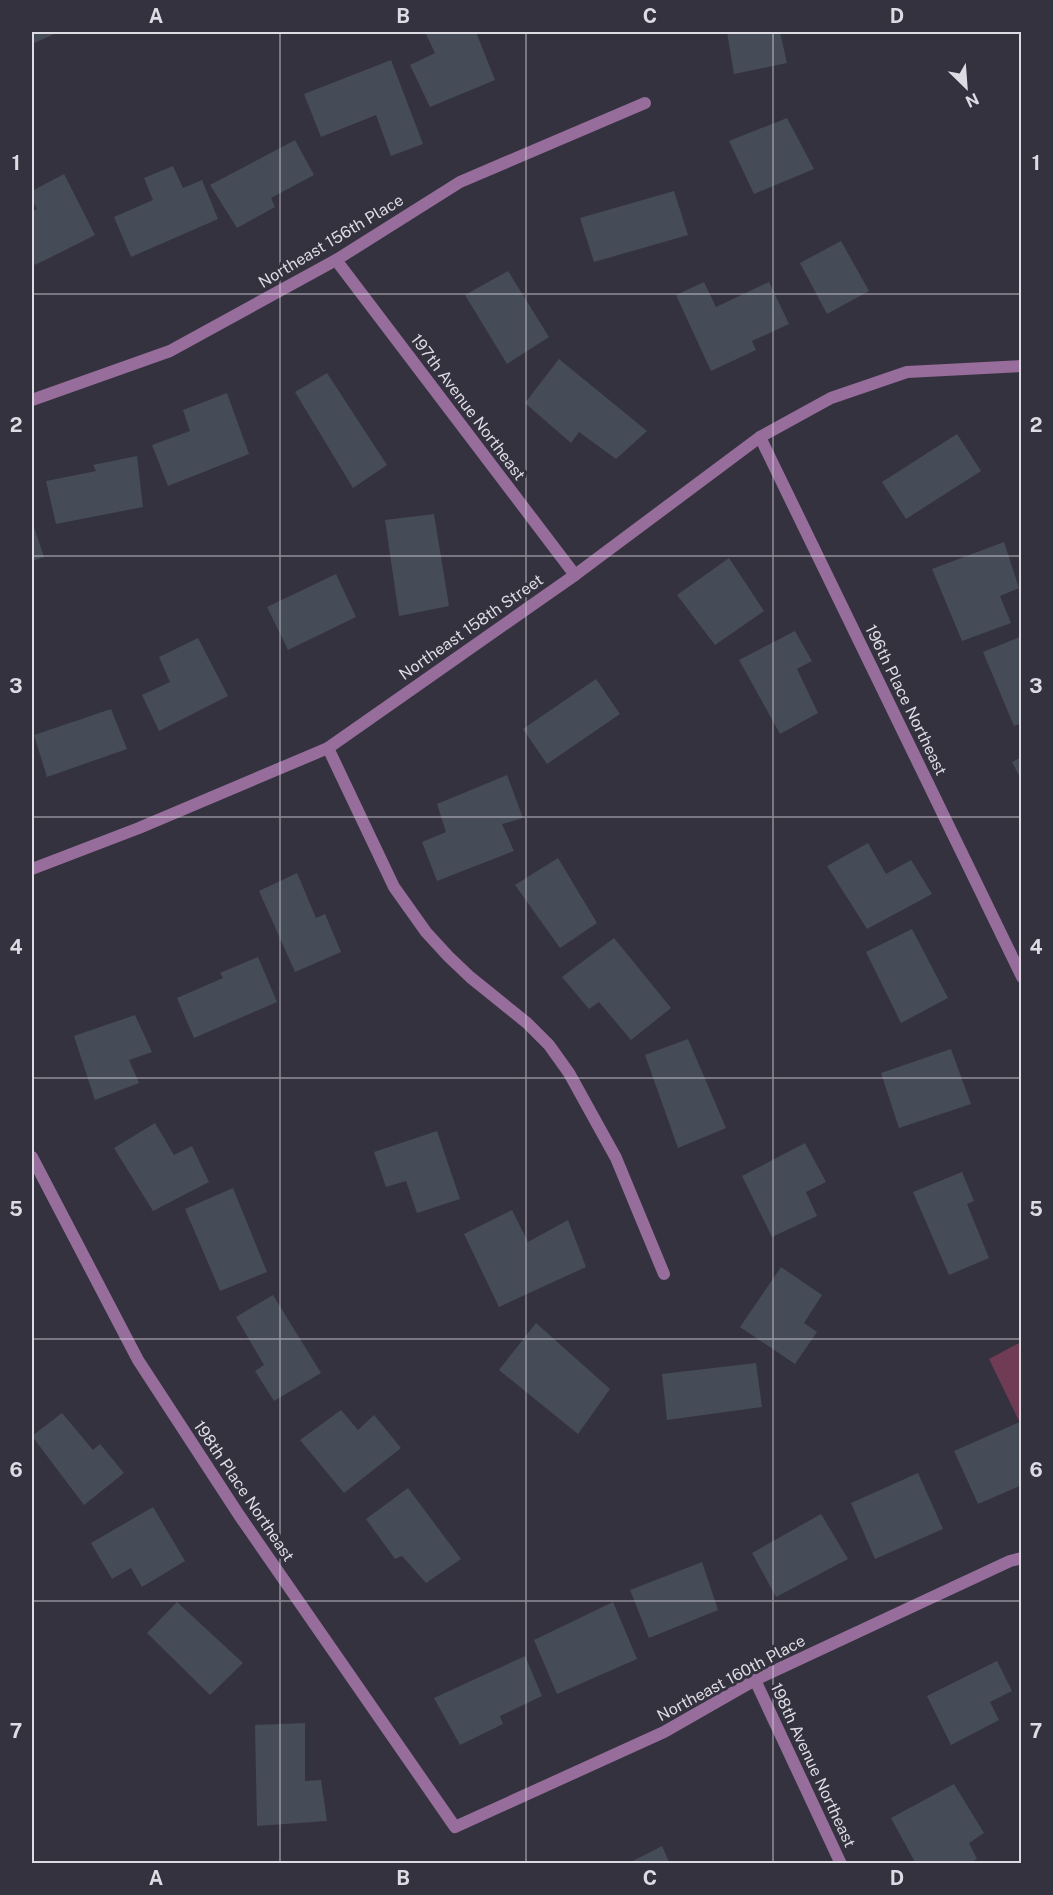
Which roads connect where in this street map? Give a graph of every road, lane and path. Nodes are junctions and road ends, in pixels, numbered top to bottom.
1 (645, 103) dead end
2 (336, 260) junction
3 (1022, 366) edge
4 (32, 400) edge
5 (760, 437) junction
6 (575, 575) junction
7 (328, 748) junction
8 (32, 869) edge
9 (1022, 977) edge
10 (32, 1157) edge
11 (664, 1274) dead end
12 (1022, 1558) edge
13 (756, 1680) junction
14 (455, 1827) joint
15 (841, 1863) edge

1 - 2 street, Northeast 156th Place
2 - 4 street, Northeast 156th Place
2 - 6 street, 197th Avenue Northeast
3 - 5 street, Northeast 158th Street
5 - 6 street, Northeast 158th Street
5 - 9 street, 196th Place Northeast
6 - 7 street, Northeast 158th Street
7 - 8 street, Northeast 158th Street
7 - 11 street
10 - 14 street, 198th Place Northeast
12 - 13 street, Northeast 160th Place
13 - 14 street, Northeast 160th Place
13 - 15 street, 198th Avenue Northeast

